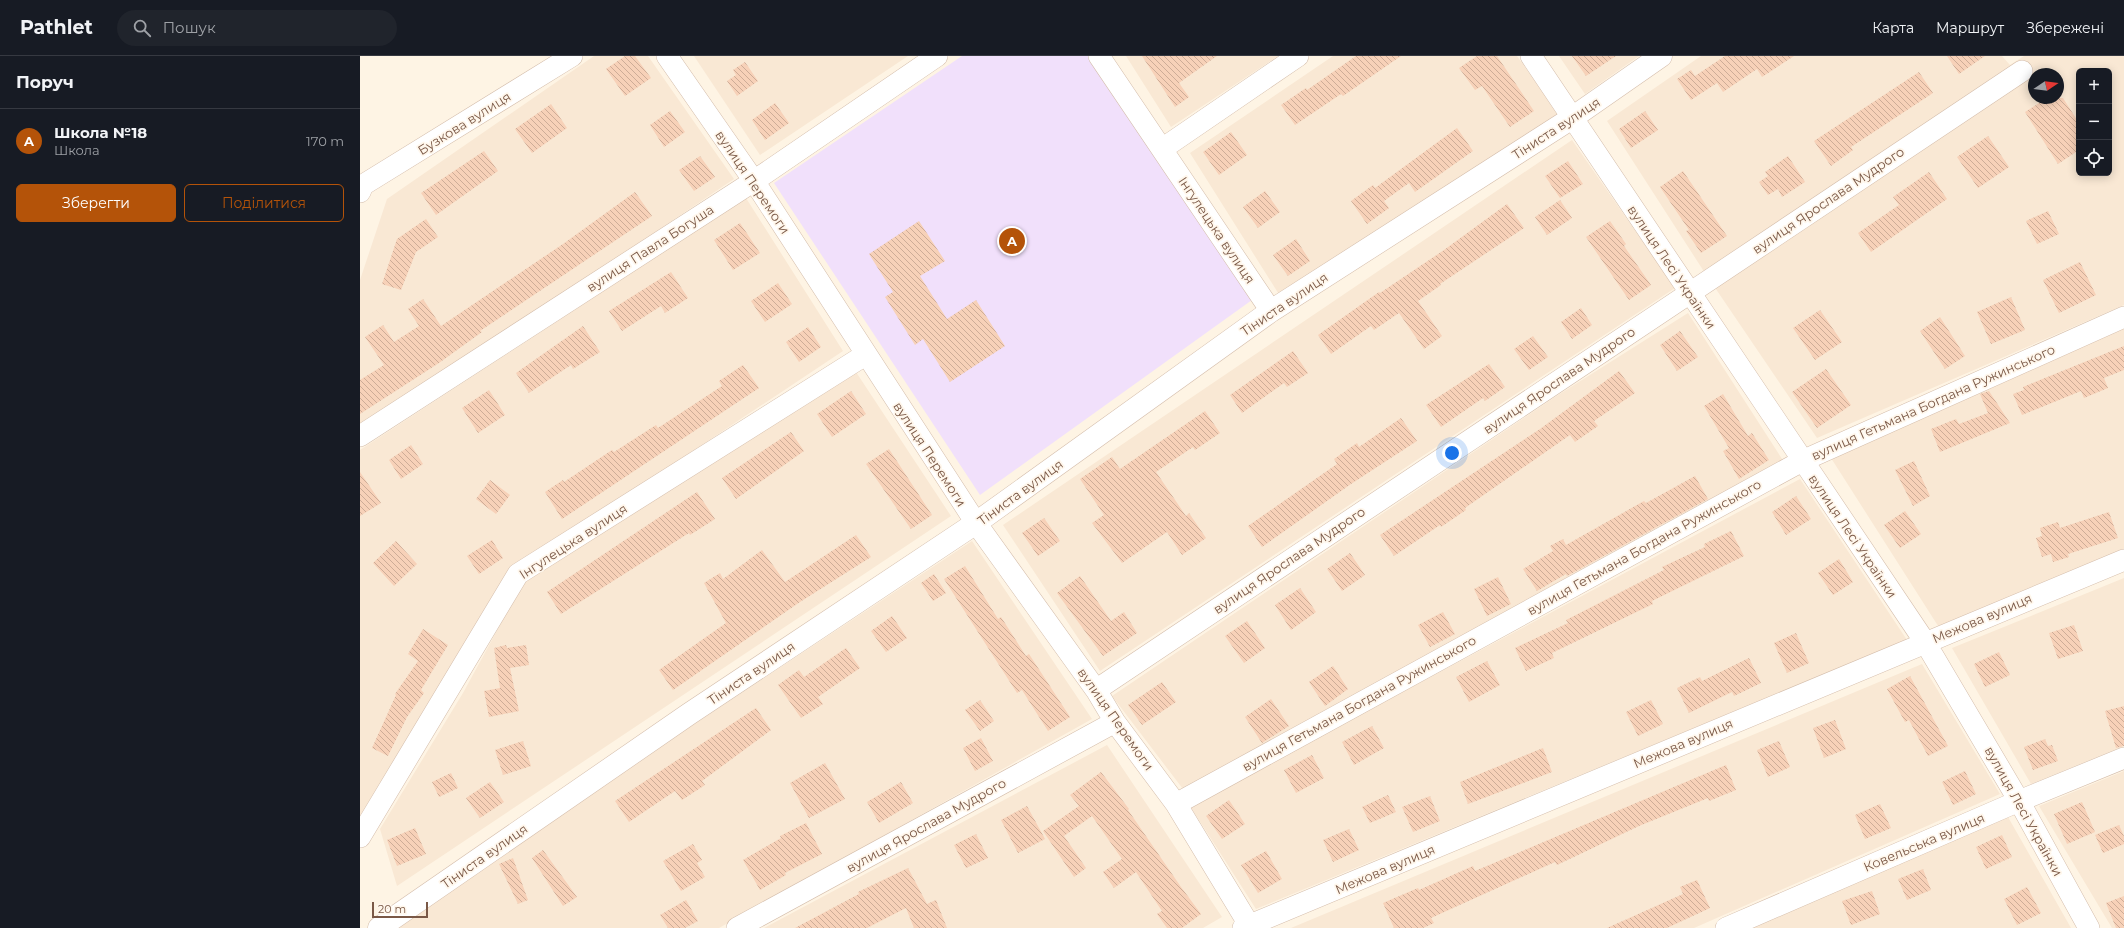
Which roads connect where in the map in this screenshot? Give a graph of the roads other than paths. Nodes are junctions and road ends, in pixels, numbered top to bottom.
1 (572, 56) edge
2 (667, 56) edge
3 (937, 56) edge
4 (1099, 56) edge
5 (1298, 56) edge
6 (1531, 56) edge
7 (1661, 56) edge
8 (2022, 71) dead end
9 (1572, 118) junction
10 (1162, 149) junction
11 (754, 181) junction
12 (360, 192) edge
13 (1689, 292) junction
14 (1271, 311) junction
15 (2124, 316) edge
16 (865, 355) junction
17 (360, 436) edge
18 (1802, 461) junction
19 (976, 523) junction
20 (2124, 560) edge
21 (1925, 642) junction
22 (1096, 690) junction
23 (1115, 722) junction
24 (2124, 758) edge
25 (2019, 801) junction
26 (1176, 804) junction
27 (360, 837) edge
28 (1248, 927) edge
29 (379, 928) edge
30 (737, 928) edge
31 (1726, 928) edge
32 (2089, 928) edge

1 - 12 street, Бузкова вулиця
2 - 11 street, вулиця Перемоги
3 - 11 street, вулиця Павла Богуша
4 - 10 street, Інгулецька вулиця
5 - 10 street
6 - 9 street, вулиця Лесі Українки
7 - 9 street, Тіниста вулиця
8 - 13 street, вулиця Ярослава Мудрого
9 - 13 street, вулиця Лесі Українки
9 - 14 street, Тіниста вулиця
10 - 14 street, Інгулецька вулиця
11 - 16 street, вулиця Перемоги
11 - 17 street, вулиця Павла Богуша
13 - 18 street, вулиця Лесі Українки
13 - 22 street, вулиця Ярослава Мудрого
14 - 19 street, Тіниста вулиця
15 - 18 street, вулиця Гетьмана Богдана Ружинського
16 - 19 street, вулиця Перемоги
16 - 27 street, Інгулецька вулиця
18 - 21 street, вулиця Лесі Українки
18 - 26 street, вулиця Гетьмана Богдана Ружинського
19 - 22 street, вулиця Перемоги
19 - 29 street, Тіниста вулиця
20 - 21 street, Межова вулиця
21 - 25 street, вулиця Лесі Українки
21 - 28 street, Межова вулиця
22 - 23 street, вулиця Перемоги
23 - 26 street, вулиця Перемоги
23 - 30 street, вулиця Ярослава Мудрого
24 - 25 street, Ковельська вулиця
25 - 31 street, Ковельська вулиця
25 - 32 street, вулиця Лесі Українки
26 - 28 street, вулиця Перемоги

